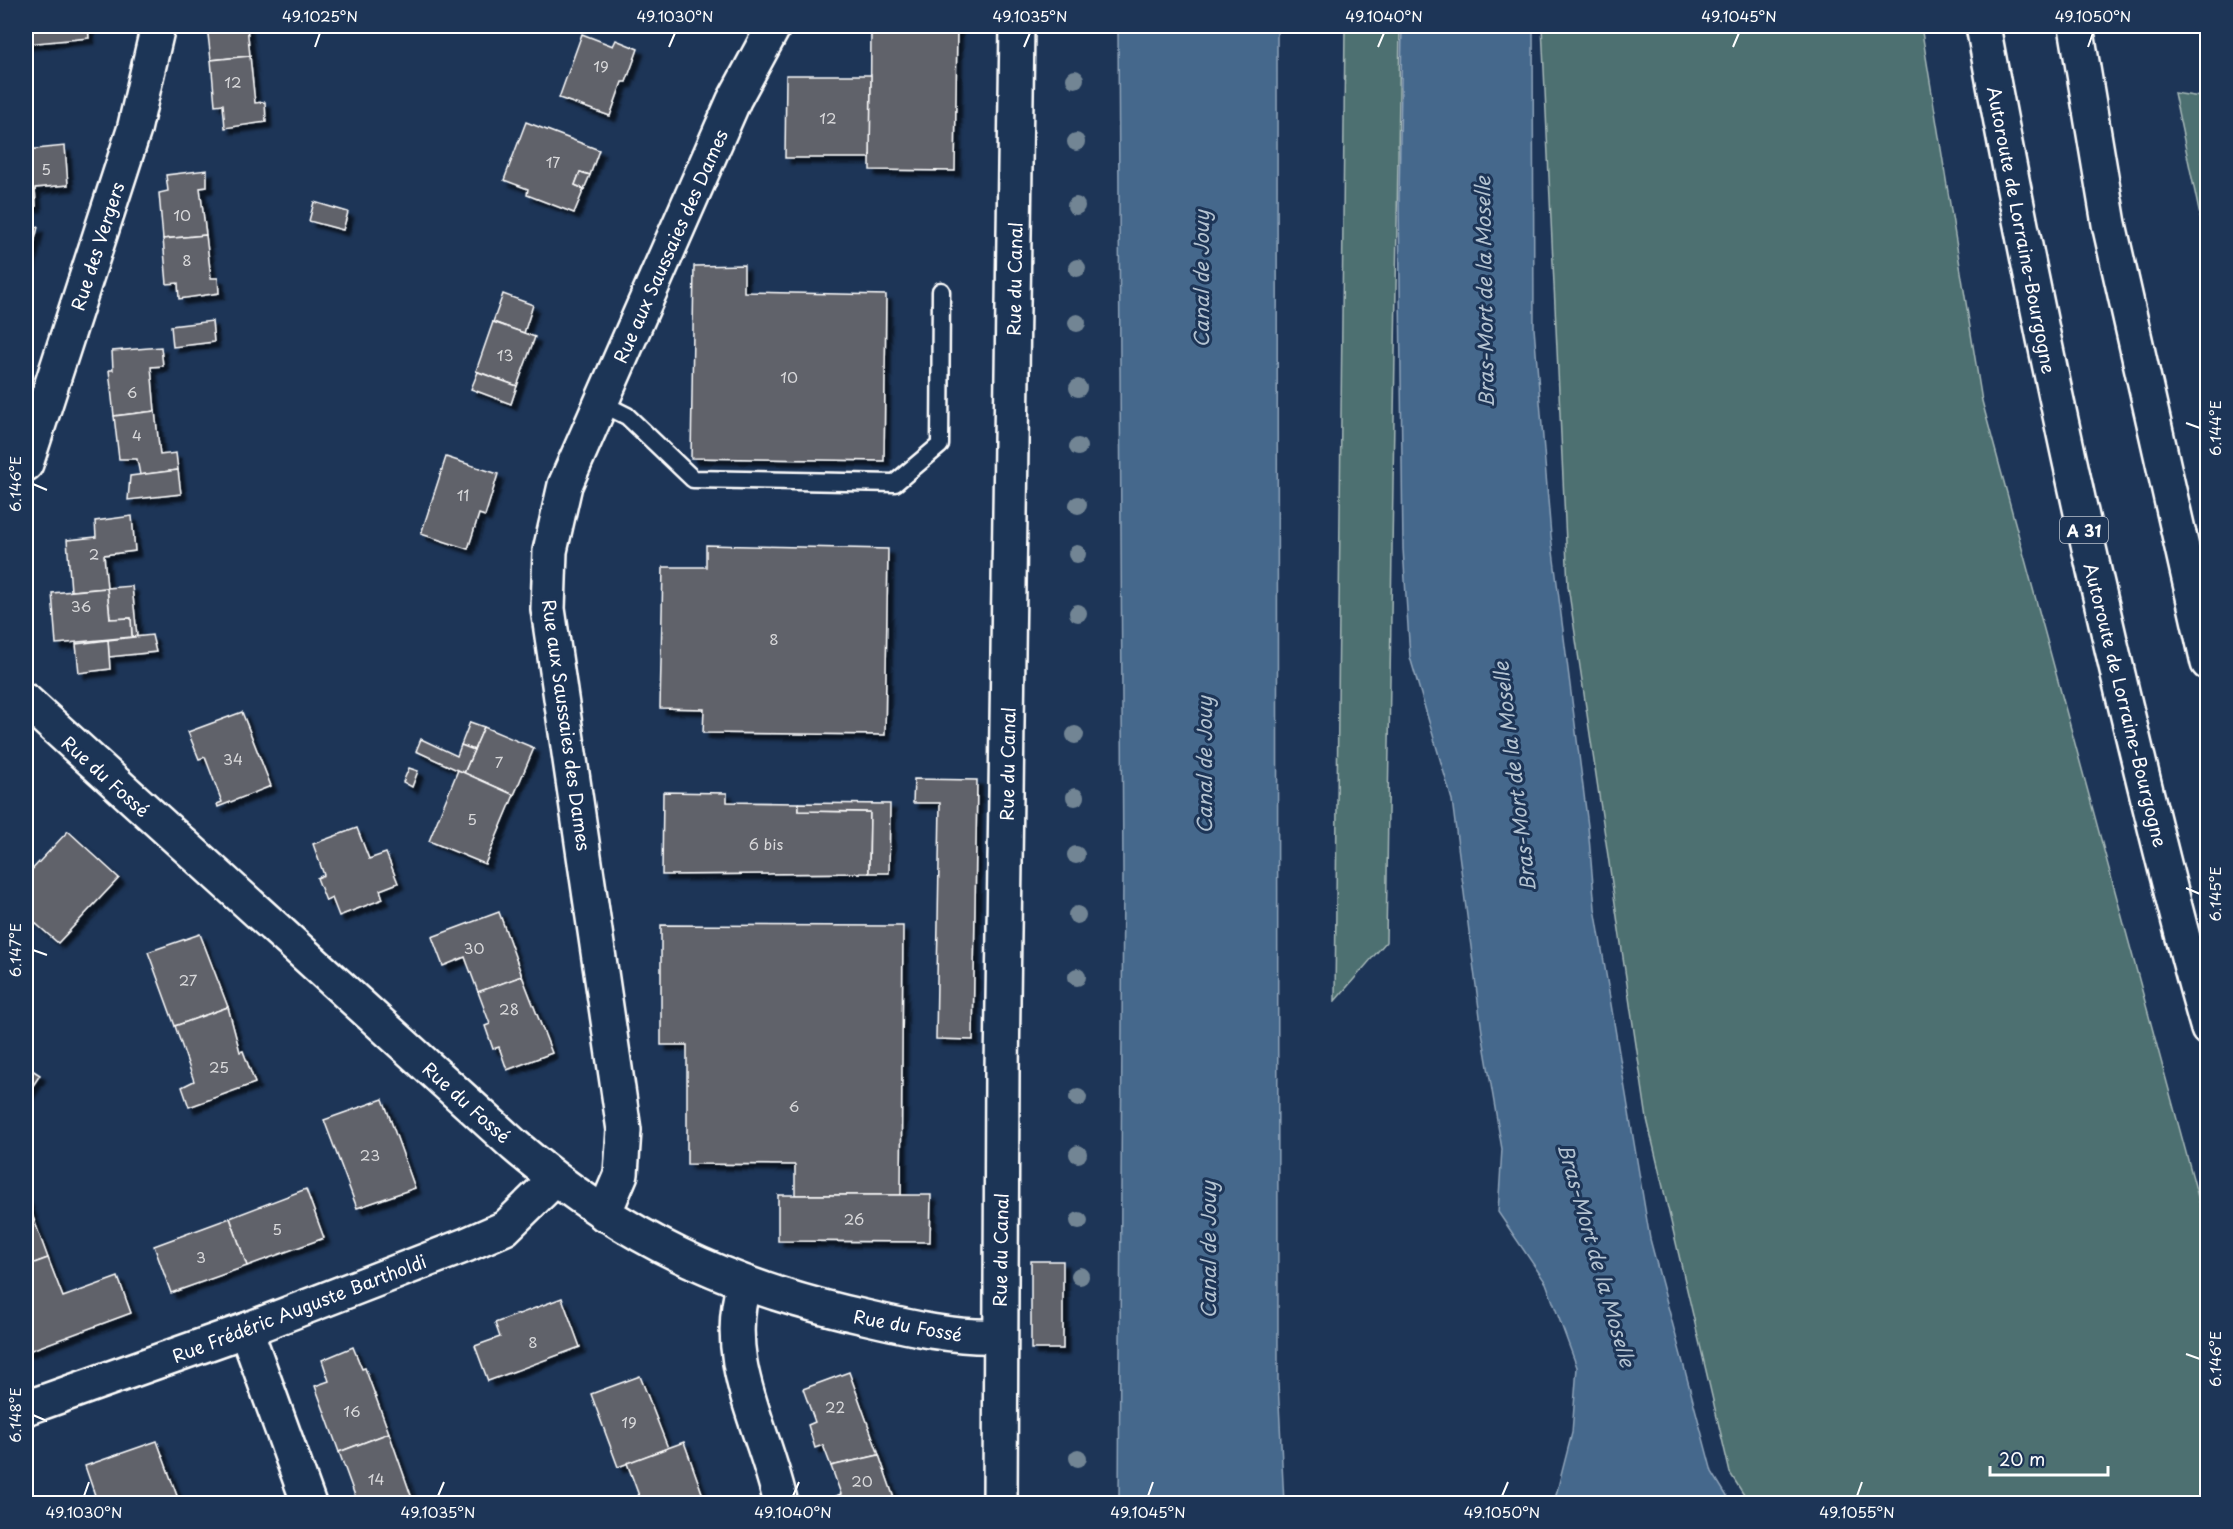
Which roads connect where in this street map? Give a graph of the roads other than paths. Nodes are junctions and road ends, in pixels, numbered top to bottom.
1 (158, 26) edge
2 (774, 26) edge
3 (1017, 26) edge
4 (1983, 26) edge
5 (2076, 26) edge
6 (941, 291) dead end
7 (601, 403) junction
8 (26, 464) edge
9 (2208, 663) edge
10 (26, 701) edge
11 (2208, 1029) edge
12 (554, 1180) junction
13 (604, 1214) junction
14 (744, 1284) junction
15 (246, 1330) junction
16 (999, 1336) junction
17 (26, 1408) edge
18 (309, 1503) edge
19 (780, 1503) edge
20 (1000, 1503) edge

1 - 8 main road, Rue des Vergers
2 - 7 main road, Rue aux Saussaies des Dames
3 - 16 main road, Rue du Canal
4 - 11 main road, Autoroute de Lorraine-Bourgogne / A 31
5 - 9 main road
6 - 7 lane
7 - 13 main road, Rue aux Saussaies des Dames
10 - 12 main road, Rue du Fossé
12 - 13 main road, Rue du Fossé
12 - 15 main road, Rue Frédéric Auguste Bartholdi
13 - 14 main road, Rue du Fossé
14 - 16 main road, Rue du Fossé
14 - 19 main road
15 - 17 main road, Rue Frédéric Auguste Bartholdi
15 - 18 main road
16 - 20 main road, Rue du Canal

